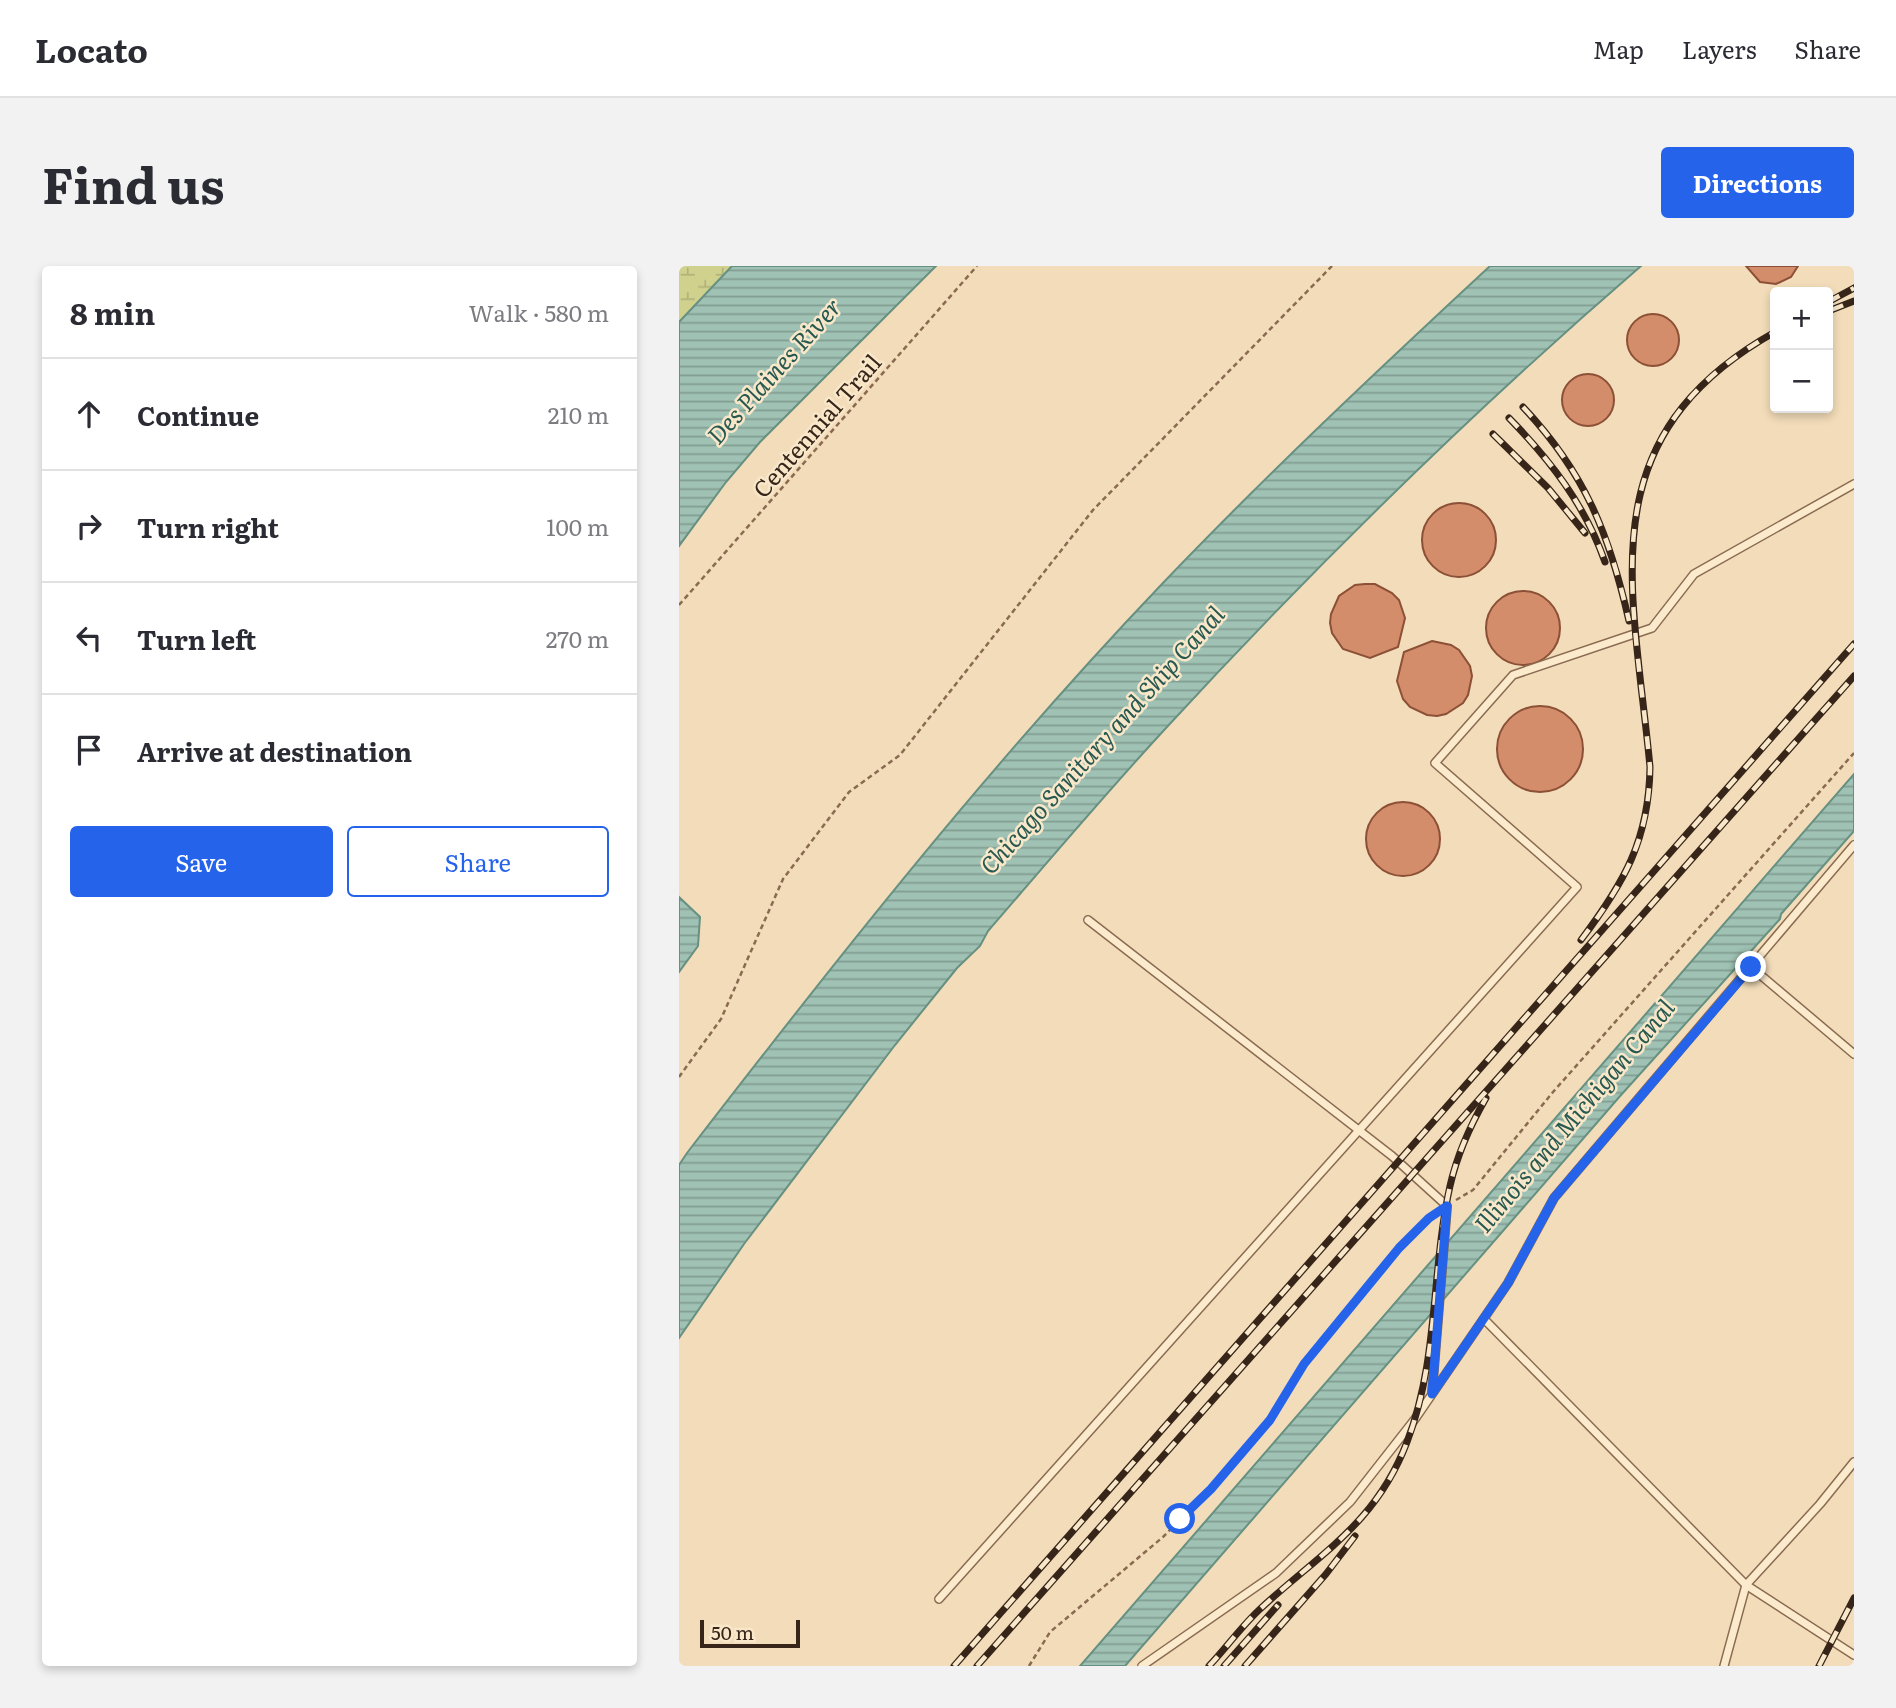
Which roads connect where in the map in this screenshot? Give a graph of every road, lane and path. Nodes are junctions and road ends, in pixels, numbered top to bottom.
1 (977, 266) edge
2 (1332, 266) edge
3 (1854, 484) edge
4 (679, 605) edge
5 (1854, 753) edge
6 (1854, 845) edge
7 (1088, 920) dead end
8 (1751, 967) junction
9 (1854, 1054) edge
10 (679, 1077) edge
11 (1359, 1131) junction
12 (1447, 1206) junction
13 (1484, 1319) junction
14 (1432, 1394) junction
15 (1854, 1462) edge
16 (1745, 1585) junction
17 (939, 1599) dead end
18 (1854, 1655) edge
19 (1029, 1666) edge
20 (1142, 1666) edge
21 (1724, 1666) edge

1 - 4 path, Centennial Trail
2 - 10 path
3 - 11 lane
5 - 12 path
6 - 8 lane
7 - 11 lane
8 - 9 lane
8 - 13 lane
11 - 12 lane
11 - 17 lane
12 - 14 lane
12 - 19 path
13 - 14 lane
13 - 16 lane
14 - 20 lane
15 - 16 lane
16 - 18 lane
16 - 21 lane

